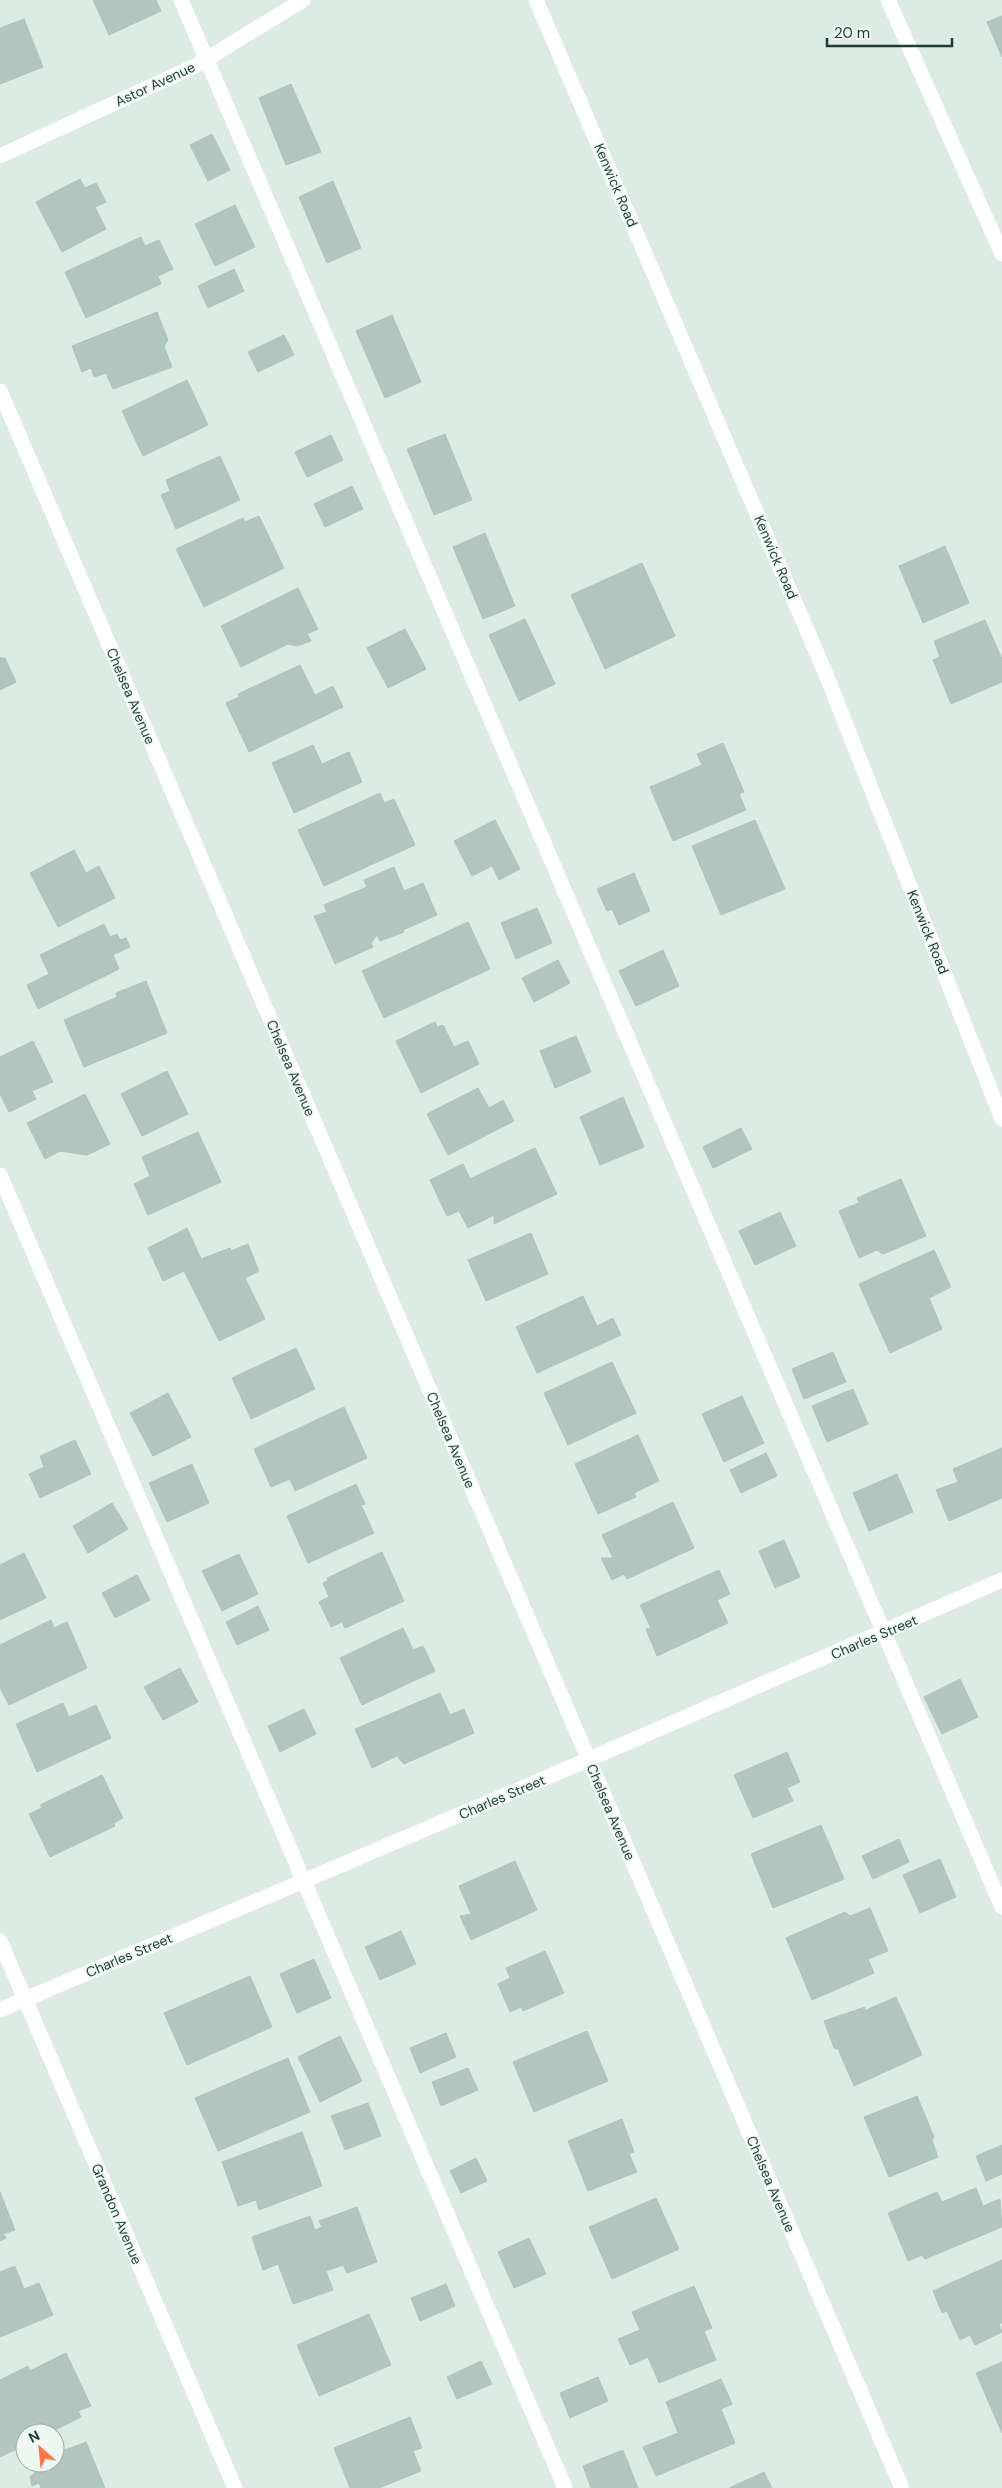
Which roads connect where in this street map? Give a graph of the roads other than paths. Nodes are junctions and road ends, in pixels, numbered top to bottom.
1 (181, 0) edge
2 (303, 0) edge
3 (536, 0) edge
4 (888, 0) edge
5 (206, 59) junction
6 (0, 156) edge
7 (1002, 254) edge
8 (0, 392) edge
9 (1002, 1119) edge
10 (0, 1175) edge
11 (1002, 1580) edge
12 (882, 1633) junction
13 (588, 1759) junction
14 (303, 1881) junction
15 (1002, 1907) edge
16 (0, 1941) edge
17 (25, 2000) junction
18 (0, 2010) edge
19 (235, 2488) edge
20 (565, 2488) edge
21 (902, 2488) edge

1 - 5 street
2 - 5 street, Astor Avenue
3 - 9 street, Kenwick Road
4 - 7 street
5 - 6 street, Astor Avenue
5 - 12 street
8 - 13 street, Chelsea Avenue
10 - 14 street
11 - 12 street, Charles Street
12 - 13 street, Charles Street
12 - 15 street
13 - 14 street, Charles Street
13 - 21 street, Chelsea Avenue
14 - 17 street, Charles Street
14 - 20 street
16 - 17 street, Grandon Avenue
17 - 18 street, Charles Street
17 - 19 street, Grandon Avenue

